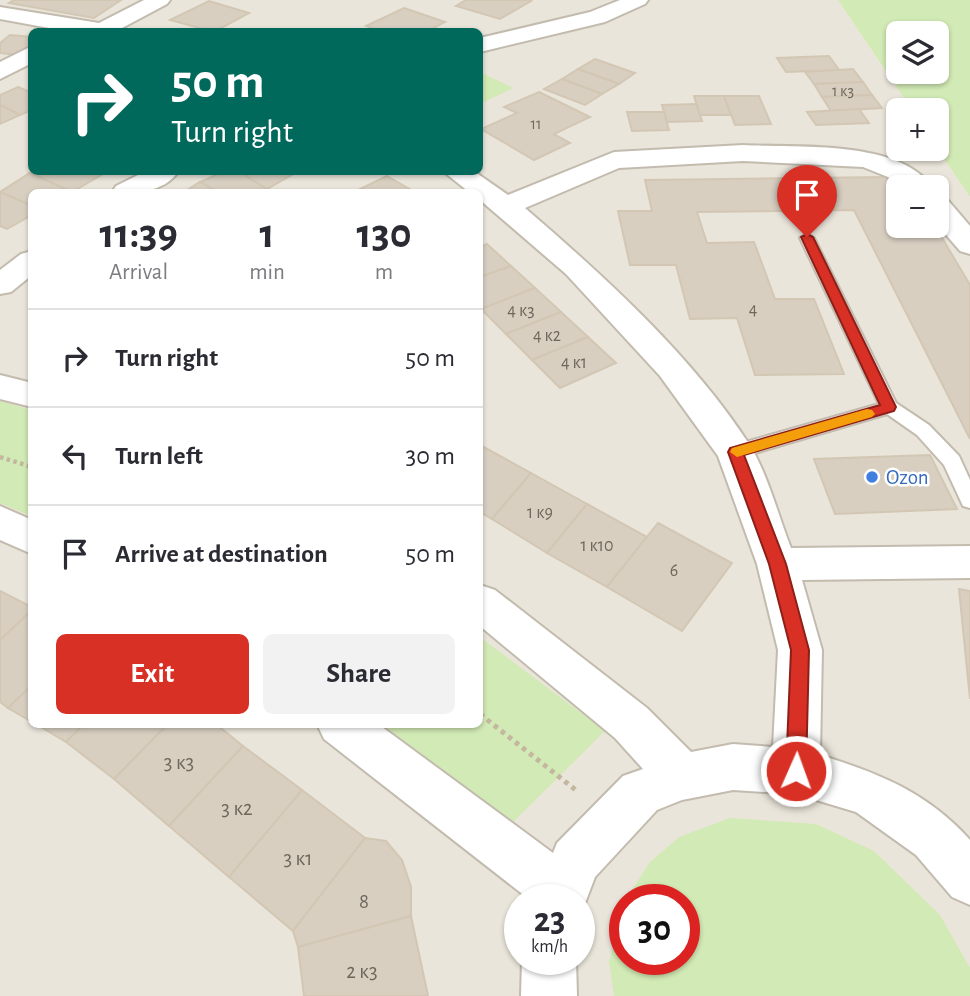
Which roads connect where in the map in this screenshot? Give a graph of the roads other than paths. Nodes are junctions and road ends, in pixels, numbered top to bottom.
1 (160, 0) edge
2 (638, 0) edge
3 (0, 13) edge
4 (68, 28) edge
5 (111, 28) edge
6 (483, 44) edge
7 (28, 55) edge
8 (0, 72) edge
9 (158, 175) edge
10 (462, 175) edge
11 (903, 175) edge
12 (132, 189) edge
13 (482, 189) edge
14 (483, 190) edge
15 (506, 206) junction
16 (949, 220) edge
17 (807, 237) dead end
18 (970, 245) edge
19 (28, 263) edge
20 (0, 285) edge
21 (0, 387) edge
22 (28, 394) edge
23 (889, 407) junction
24 (735, 452) junction
25 (970, 501) edge
26 (0, 521) edge
27 (28, 538) edge
28 (970, 562) edge
29 (777, 564) junction
30 (483, 604) edge
31 (345, 728) edge
32 (796, 771) junction
33 (682, 777) junction
34 (970, 879) edge
35 (547, 884) edge
36 (567, 884) edge
37 (549, 975) edge
38 (549, 996) edge

1 - 5 street
2 - 6 street
3 - 4 street
7 - 8 street
9 - 12 street
10 - 13 street
11 - 15 street
14 - 15 street
15 - 24 street
16 - 18 street
17 - 23 lane
19 - 20 street
21 - 22 street
23 - 24 lane
23 - 25 lane
24 - 29 street
26 - 27 street
28 - 29 street
29 - 32 street
30 - 33 street
31 - 35 street
32 - 33 street
32 - 34 street
33 - 36 street
37 - 38 street

